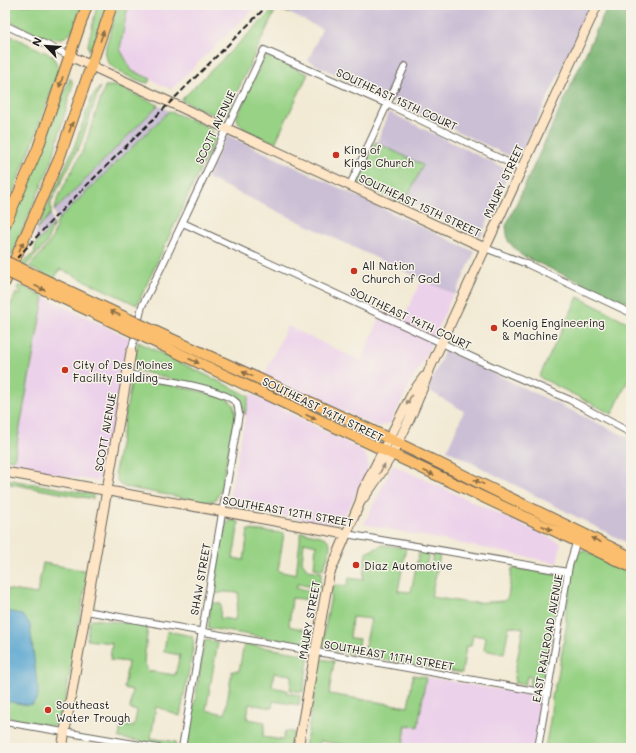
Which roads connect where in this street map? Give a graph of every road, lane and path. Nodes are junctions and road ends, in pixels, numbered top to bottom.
1 (87, 5) edge
2 (112, 5) edge
3 (597, 5) edge
4 (5, 25) edge
5 (264, 50) joint
6 (70, 56) junction
7 (92, 66) junction
8 (405, 66) dead end
9 (387, 104) junction
10 (228, 128) junction
11 (522, 169) junction
12 (350, 185) junction
13 (183, 223) junction
14 (5, 225) edge
15 (485, 248) junction
16 (5, 261) edge
17 (5, 271) edge
18 (5, 282) edge
19 (631, 313) edge
20 (161, 340) junction
21 (441, 343) junction
22 (131, 352) joint
23 (127, 374) junction
24 (631, 433) edge
25 (393, 440) junction
26 (387, 453) junction
27 (5, 472) edge
28 (107, 490) junction
29 (222, 511) junction
30 (346, 534) junction
31 (579, 537) junction
32 (631, 556) edge
33 (631, 567) edge
34 (568, 572) junction
35 (86, 611) junction
36 (202, 631) junction
37 (315, 652) junction
38 (547, 693) junction
39 (5, 722) edge
40 (65, 732) junction
41 (62, 748) edge
42 (158, 748) edge
43 (182, 748) edge
44 (298, 748) edge
45 (538, 748) edge

1 - 6 main road
7 -> 2 main road
3 - 11 street, MAURY STREET
4 - 6 street, SOUTHEAST 15TH STREET
5 - 9 street, SOUTHEAST 15TH COURT
5 - 10 street, SCOTT AVENUE
6 - 7 street, SOUTHEAST 15TH STREET
6 -> 14 main road
7 - 10 street, SOUTHEAST 15TH STREET
18 -> 7 main road
8 - 9 street
9 - 11 street, SOUTHEAST 15TH COURT
9 - 12 street
10 - 12 street, SOUTHEAST 15TH STREET
10 - 13 street, SCOTT AVENUE
11 - 15 street, MAURY STREET
12 - 15 street, SOUTHEAST 15TH STREET
13 - 21 street, SOUTHEAST 14TH COURT
13 - 22 street, SCOTT AVENUE
15 - 19 street, SOUTHEAST 15TH STREET
15 - 21 street, MAURY STREET
20 -> 16 main road, SOUTHEAST 14TH STREET, bridge
17 -> 20 main road, SOUTHEAST 14TH STREET, bridge
25 -> 20 main road, SOUTHEAST 14TH STREET
20 -> 26 main road, SOUTHEAST 14TH STREET
21 - 24 street, SOUTHEAST 14TH COURT
21 - 25 street, MAURY STREET
22 - 23 street, SCOTT AVENUE
23 - 28 street, SCOTT AVENUE
23 - 29 street, SHAW STREET
25 - 26 street, MAURY STREET
31 -> 25 main road, SOUTHEAST 14TH STREET
26 - 30 street, MAURY STREET
26 -> 31 main road, SOUTHEAST 14TH STREET
27 - 28 street, SOUTHEAST 12TH STREET
28 - 29 street, SOUTHEAST 12TH STREET
28 - 35 street, SCOTT AVENUE
29 - 30 street, SOUTHEAST 12TH STREET
29 - 36 street, SHAW STREET
30 - 34 street, SOUTHEAST 12TH STREET
30 - 37 street, MAURY STREET
32 -> 31 main road, SOUTHEAST 14TH STREET
31 - 33 main road, SOUTHEAST 14TH STREET
31 - 34 street, EAST RAILROAD AVENUE
34 - 38 street, EAST RAILROAD AVENUE
35 - 36 street, SOUTHEAST 11TH STREET
35 - 40 street, SCOTT AVENUE
36 - 37 street, SOUTHEAST 11TH STREET
36 - 43 street, SHAW STREET
37 - 38 street, SOUTHEAST 11TH STREET
37 - 44 street, MAURY STREET
38 - 45 street, EAST RAILROAD AVENUE
39 - 40 street
40 - 41 street, SCOTT AVENUE
40 - 42 street

